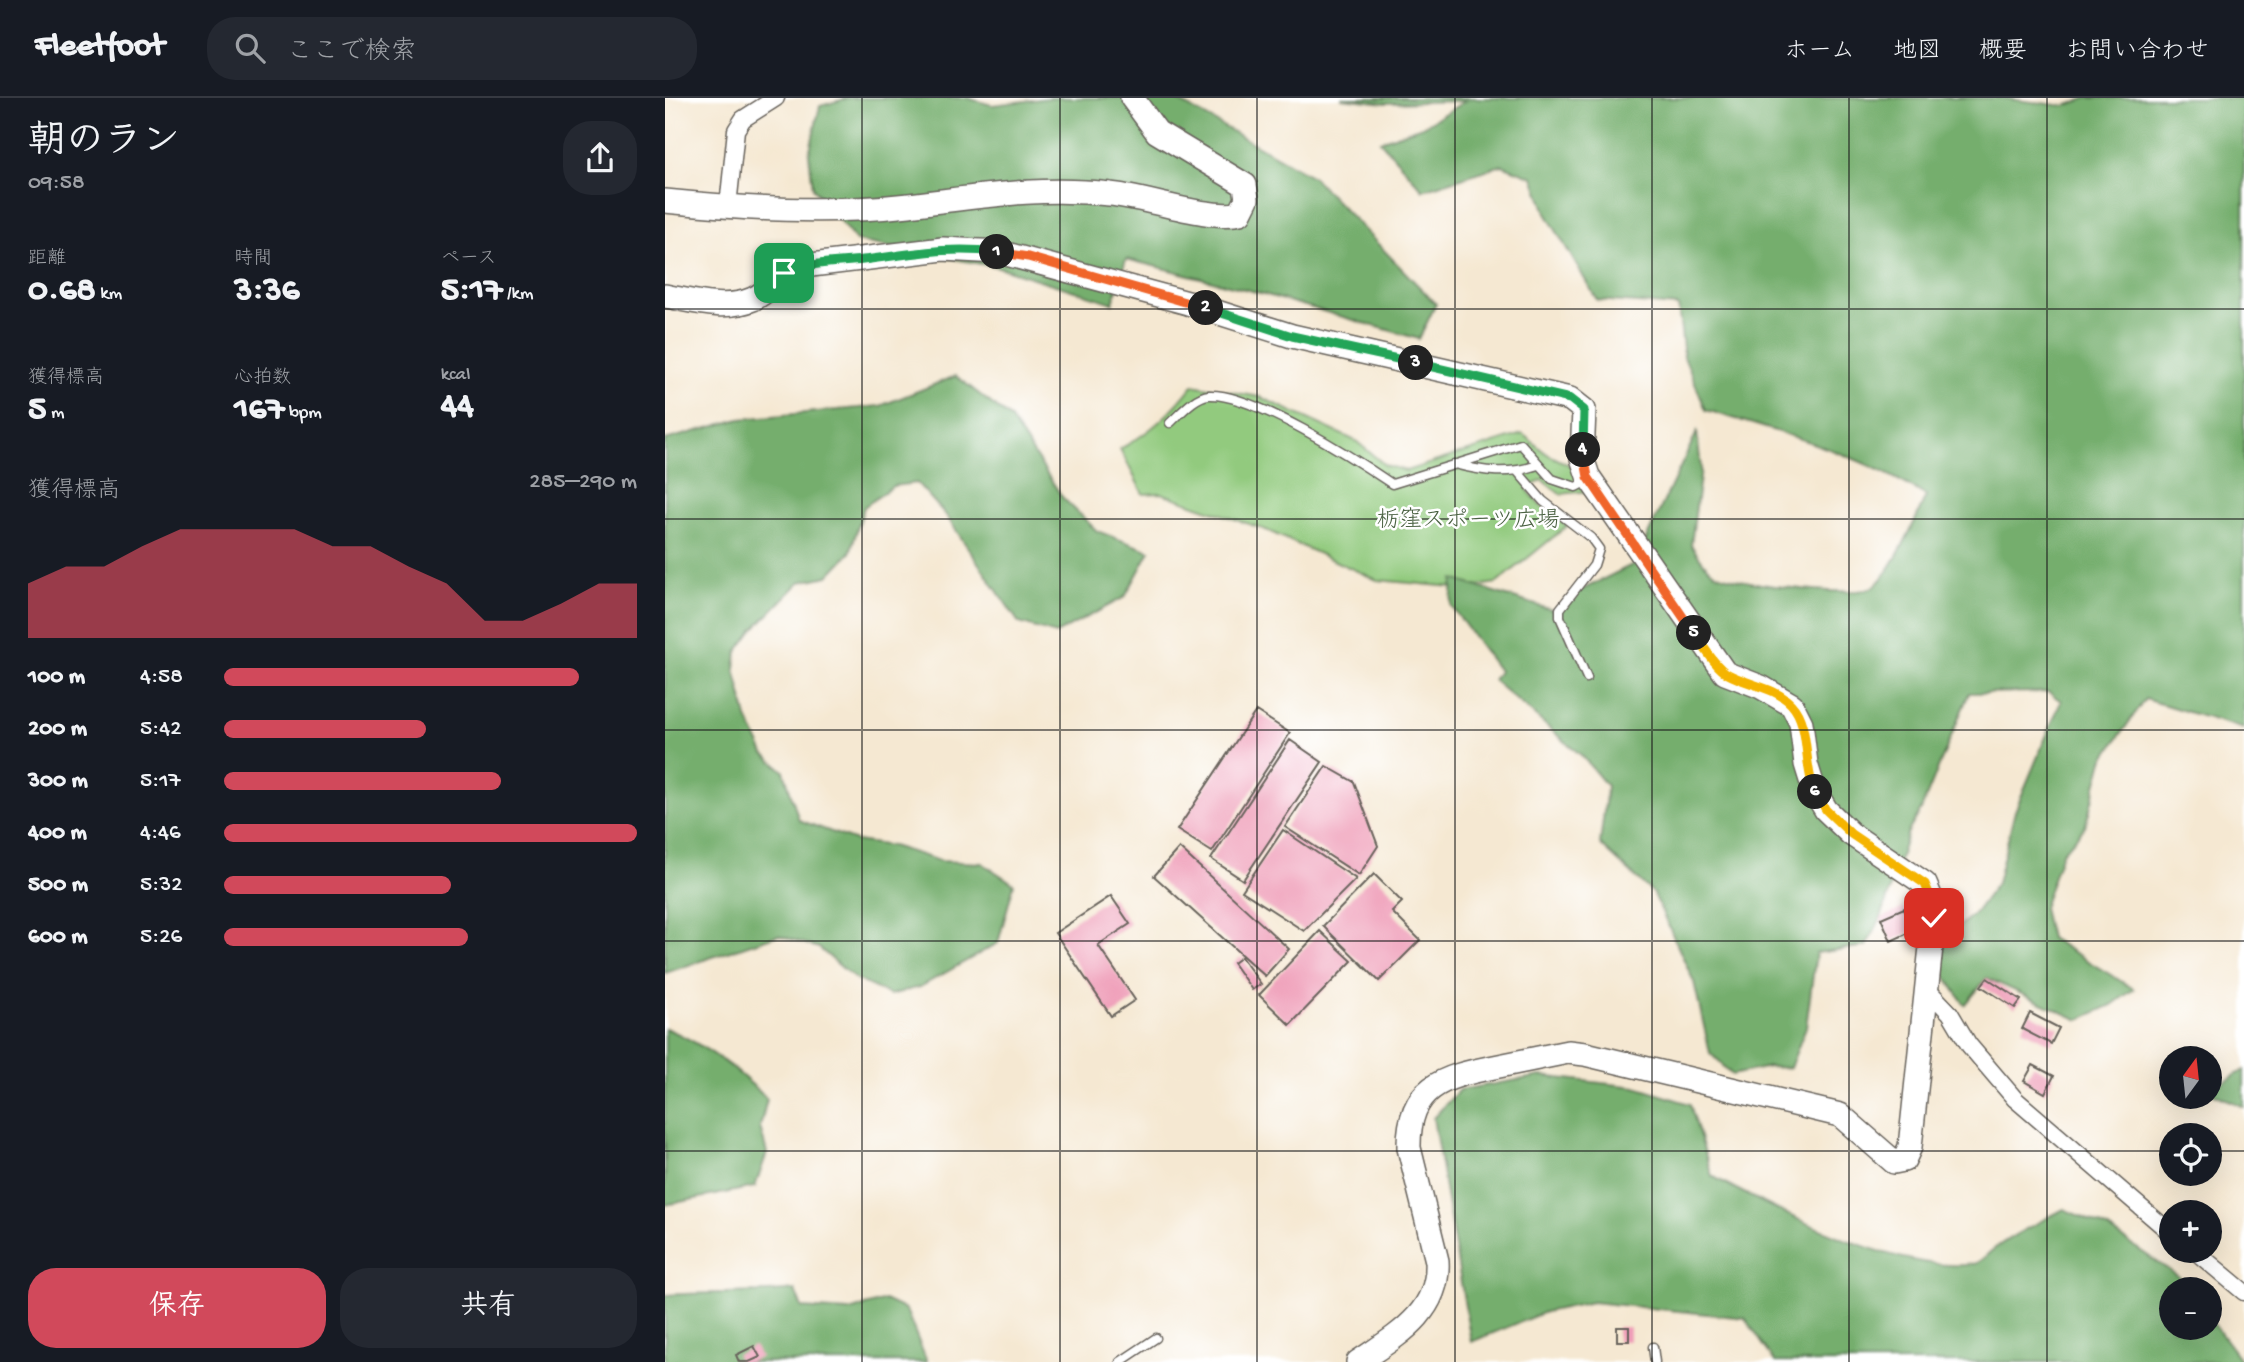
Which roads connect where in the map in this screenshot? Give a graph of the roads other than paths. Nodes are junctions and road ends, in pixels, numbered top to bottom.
1 (776, 98) edge
2 (1132, 98) edge
3 (665, 201) edge
4 (727, 206) junction
5 (665, 296) edge
6 (1170, 423) dead end
7 (1454, 464) junction
8 (1538, 465) junction
9 (1518, 472) junction
10 (1590, 480) junction
11 (1587, 678) dead end
12 (1926, 988) junction
13 (2159, 1223) edge
14 (2209, 1263) edge
15 (2244, 1292) edge
16 (1156, 1338) dead end
17 (1653, 1346) dead end
18 (1120, 1362) edge
19 (1358, 1362) edge
20 (1655, 1362) edge

1 - 4 street
2 - 4 street
3 - 4 street
5 - 10 street
6 - 7 lane
7 - 8 lane
7 - 9 lane
8 - 9 lane
8 - 10 lane
9 - 11 lane
10 - 12 street
12 - 13 street
12 - 19 street
14 - 15 street
16 - 18 lane
17 - 20 lane

